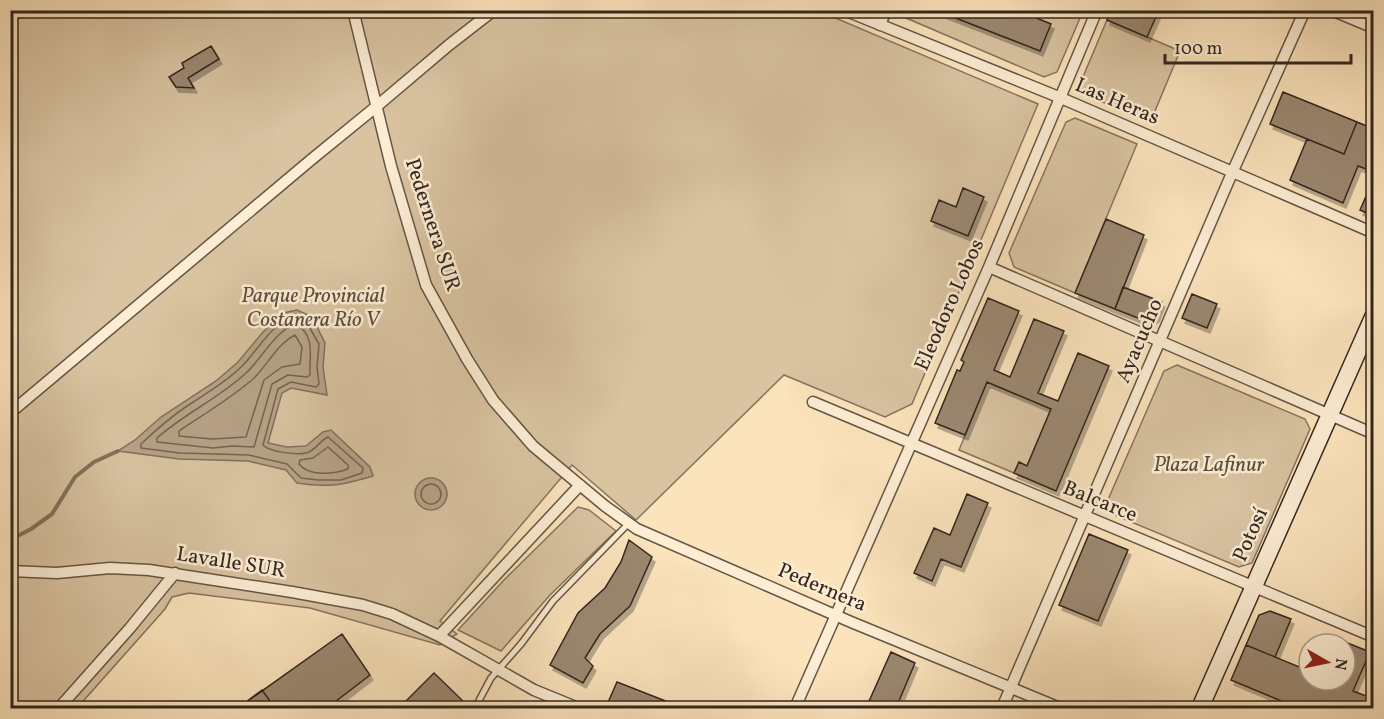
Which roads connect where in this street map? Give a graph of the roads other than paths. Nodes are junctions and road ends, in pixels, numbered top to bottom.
1 (20, 10) edge
2 (353, 10) edge
3 (495, 10) edge
4 (844, 10) edge
5 (886, 10) edge
6 (1097, 10) edge
7 (1305, 10) edge
8 (1331, 10) edge
9 (10, 18) edge
10 (880, 25) junction
11 (1374, 28) edge
12 (1061, 98) junction
13 (377, 106) junction
14 (1232, 173) junction
15 (1374, 233) edge
16 (988, 267) junction
17 (1374, 315) edge
18 (1162, 342) junction
19 (813, 402) dead end
20 (10, 413) edge
21 (1329, 414) junction
22 (1374, 434) edge
23 (910, 444) junction
24 (580, 485) junction
25 (1086, 517) junction
26 (628, 524) junction
27 (10, 571) edge
28 (175, 573) junction
29 (1253, 587) junction
30 (837, 615) junction
31 (439, 636) junction
32 (1374, 638) edge
33 (497, 669) junction
34 (1012, 688) junction
35 (58, 708) edge
36 (475, 708) edge
37 (578, 708) edge
38 (795, 708) edge
39 (1002, 708) edge
40 (1060, 708) edge
41 (1200, 708) edge

1 - 9 street
2 - 13 street, Pedernera SUR
3 - 13 street
4 - 10 street, Las Heras
5 - 10 street
6 - 12 street, Eleodoro Lobos
7 - 14 street, Ayacucho
8 - 11 street
10 - 12 street, Las Heras
12 - 14 street, Las Heras
12 - 16 street, Eleodoro Lobos
13 - 20 street
13 - 24 street, Pedernera SUR
14 - 15 street, Las Heras
14 - 18 street, Ayacucho
16 - 18 street
16 - 23 street, Eleodoro Lobos
17 - 21 main road, Potosí
18 - 21 street
18 - 25 street, Ayacucho
19 - 23 street, Balcarce
21 - 22 street
21 - 29 main road, Potosí
23 - 25 street, Balcarce
23 - 30 street, Eleodoro Lobos
24 - 26 street, Pedernera
24 - 31 street
25 - 29 street, Balcarce
25 - 34 street, Ayacucho
26 - 30 street, Pedernera
26 - 33 lane
27 - 28 street, Lavalle SUR
28 - 31 street, Lavalle SUR
28 - 35 street
29 - 32 street, Balcarce
29 - 41 main road, Potosí
30 - 34 street, Pedernera
30 - 38 street, Eleodoro Lobos
31 - 33 street, Lavalle SUR
33 - 36 lane
33 - 37 street, Lavalle SUR
34 - 39 street, Ayacucho
34 - 40 street, Pedernera

